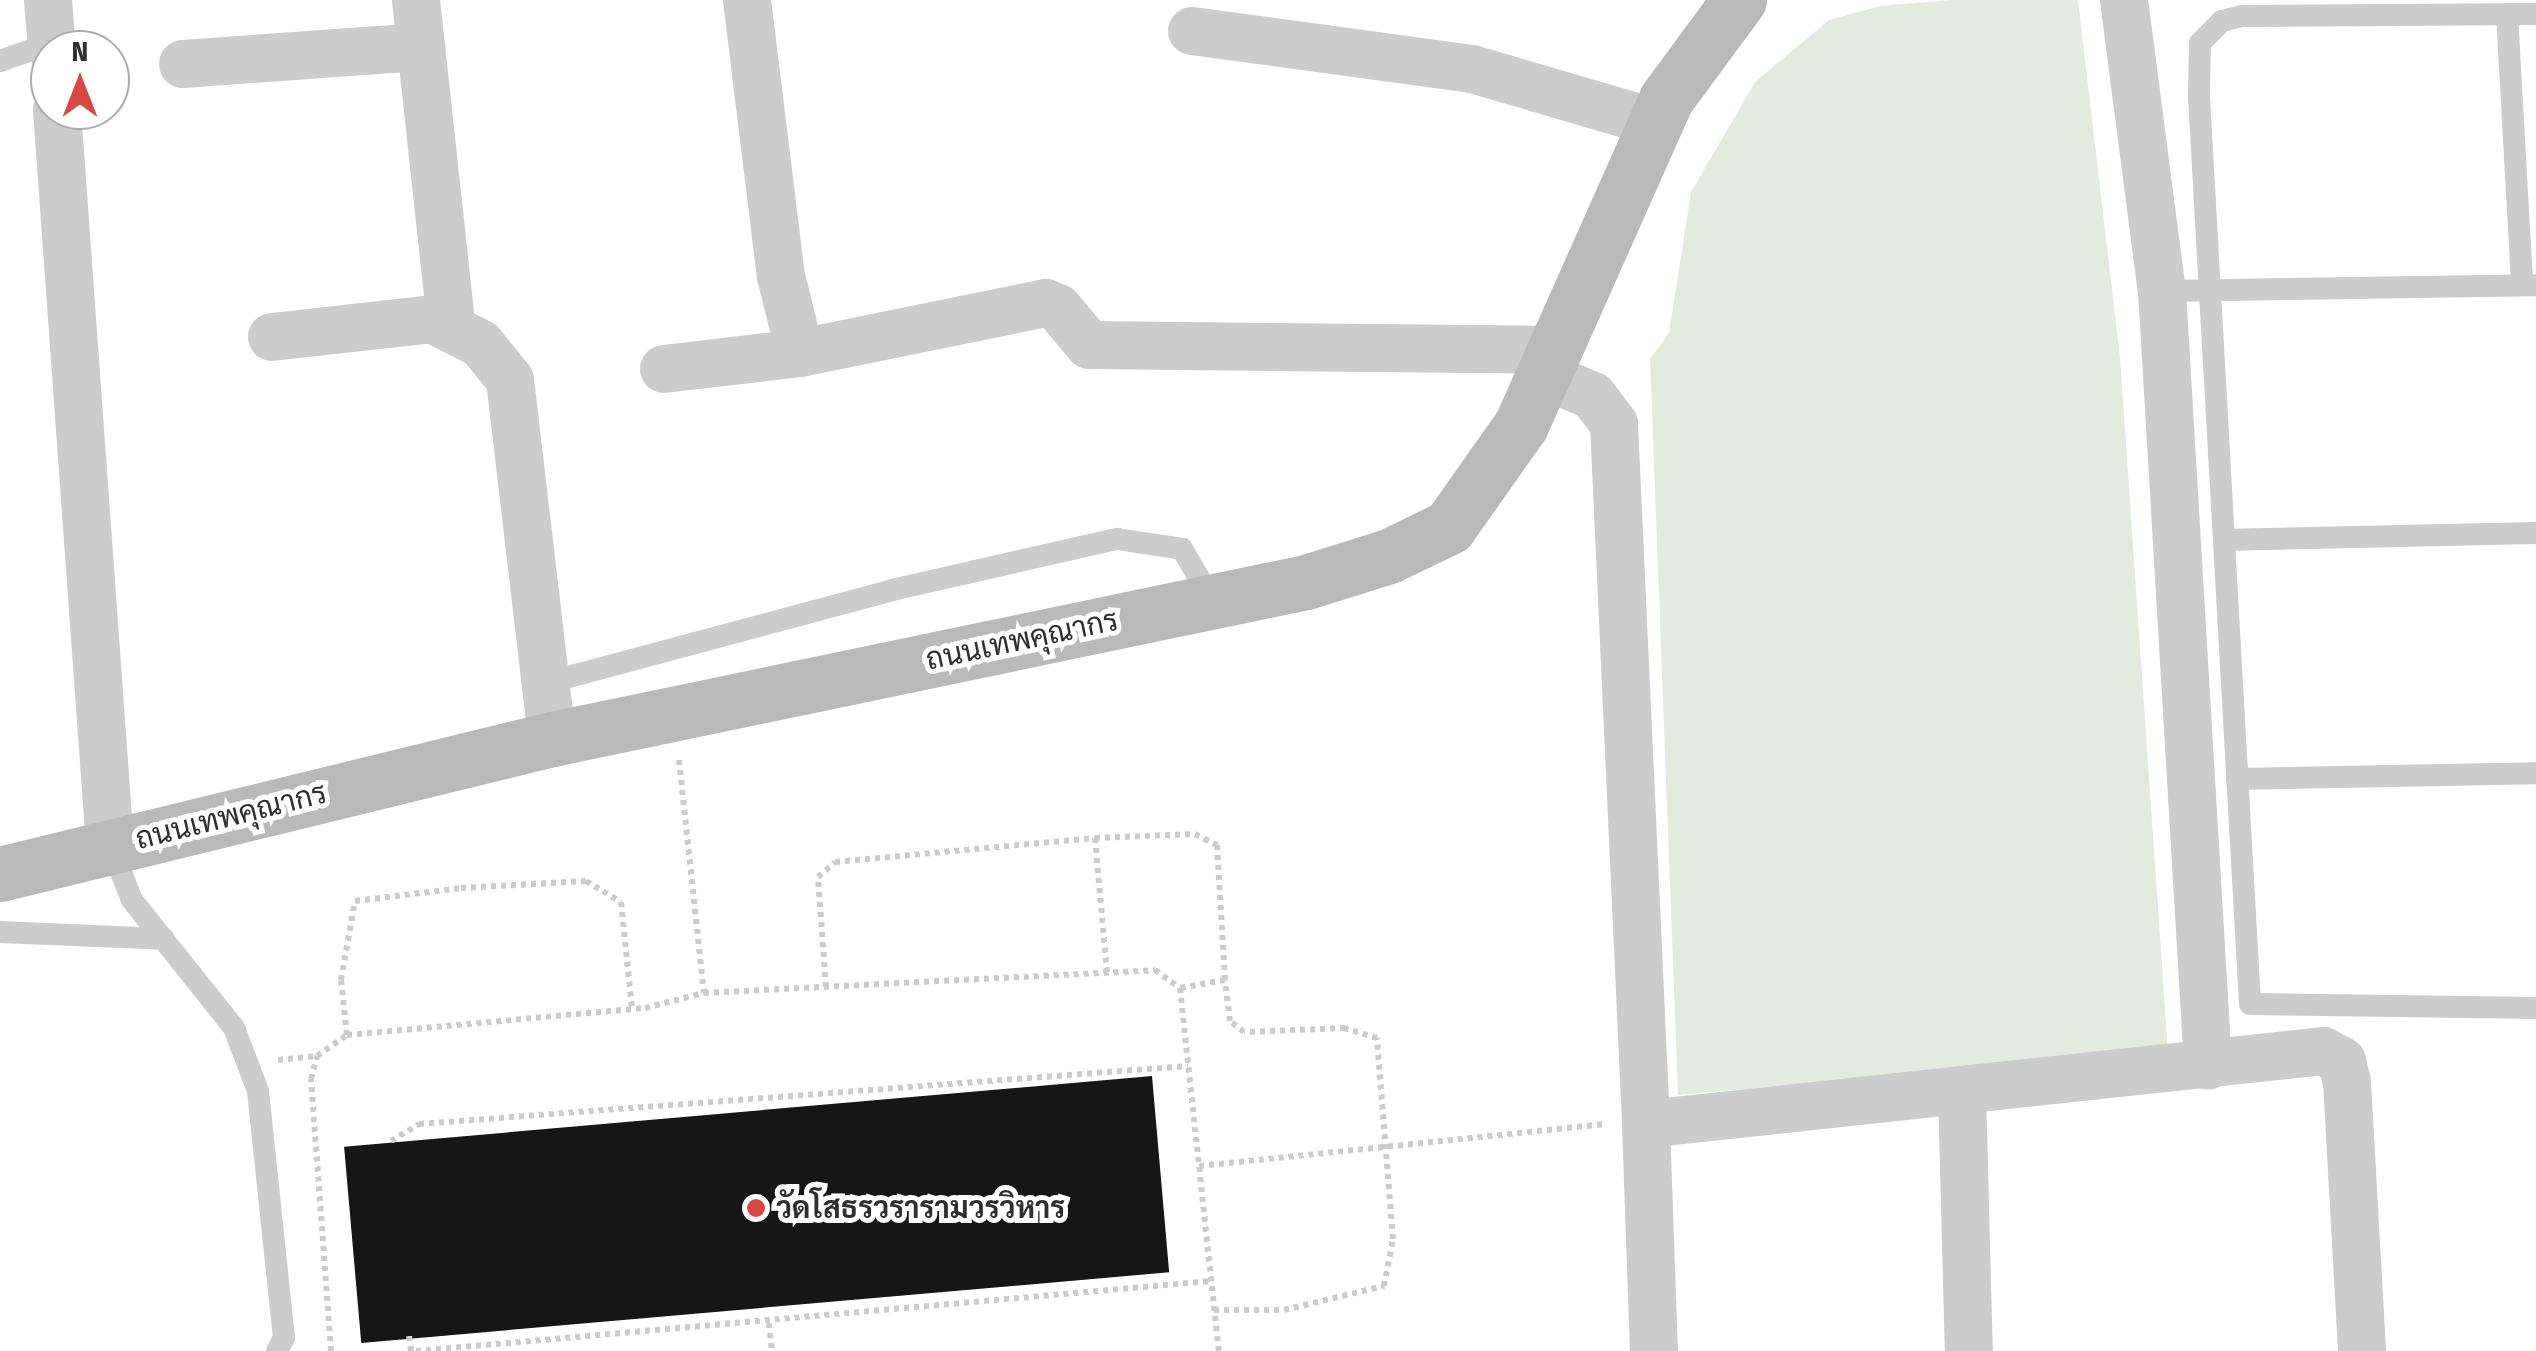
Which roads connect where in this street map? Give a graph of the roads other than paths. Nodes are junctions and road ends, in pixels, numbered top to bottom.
1 (416, 0) edge
2 (747, 0) edge
3 (1738, 0) edge
4 (2124, 0) edge
5 (2507, 14) junction
6 (2536, 14) edge
7 (1192, 31) dead end
8 (30, 43) edge
9 (422, 48) junction
10 (0, 61) edge
11 (183, 64) dead end
12 (1656, 123) junction
13 (58, 130) edge
14 (2529, 285) edge
15 (2210, 290) junction
16 (2162, 291) junction
17 (452, 329) junction
18 (272, 338) dead end
19 (800, 353) junction
20 (1551, 363) junction
21 (664, 368) dead end
22 (2536, 532) edge
23 (2224, 540) junction
24 (1212, 600) junction
25 (546, 683) junction
26 (552, 739) junction
27 (2536, 773) edge
28 (2237, 779) junction
29 (110, 846) junction
30 (0, 874) edge
31 (0, 932) edge
32 (164, 940) junction
33 (2536, 1008) edge
34 (2208, 1066) junction
35 (1962, 1091) junction
36 (1646, 1122) junction
37 (277, 1351) edge
38 (1654, 1351) edge
39 (1969, 1351) edge
40 (2362, 1351) edge

1 - 9 street
2 - 19 street
3 - 12 main road, ถนนเทพคุณากร
4 - 16 street
5 - 6 lane
5 - 14 lane
5 - 15 lane
7 - 12 street
8 - 10 lane
9 - 11 street
9 - 17 street
12 - 20 main road, ถนนเทพคุณากร
13 - 29 street
14 - 15 lane
15 - 16 lane
15 - 23 lane
16 - 34 street
17 - 18 street
17 - 25 street
19 - 20 street
19 - 21 street
20 - 24 main road, ถนนเทพคุณากร
20 - 36 street
22 - 23 lane
23 - 28 lane
24 - 25 lane
24 - 26 main road, ถนนเทพคุณากร
25 - 26 street
26 - 29 main road, ถนนเทพคุณากร
27 - 28 lane
28 - 33 lane
29 - 30 main road, ถนนเทพคุณากร
29 - 32 lane
31 - 32 lane
32 - 37 lane
34 - 35 street
34 - 40 street
35 - 36 street
35 - 39 street
36 - 38 street

